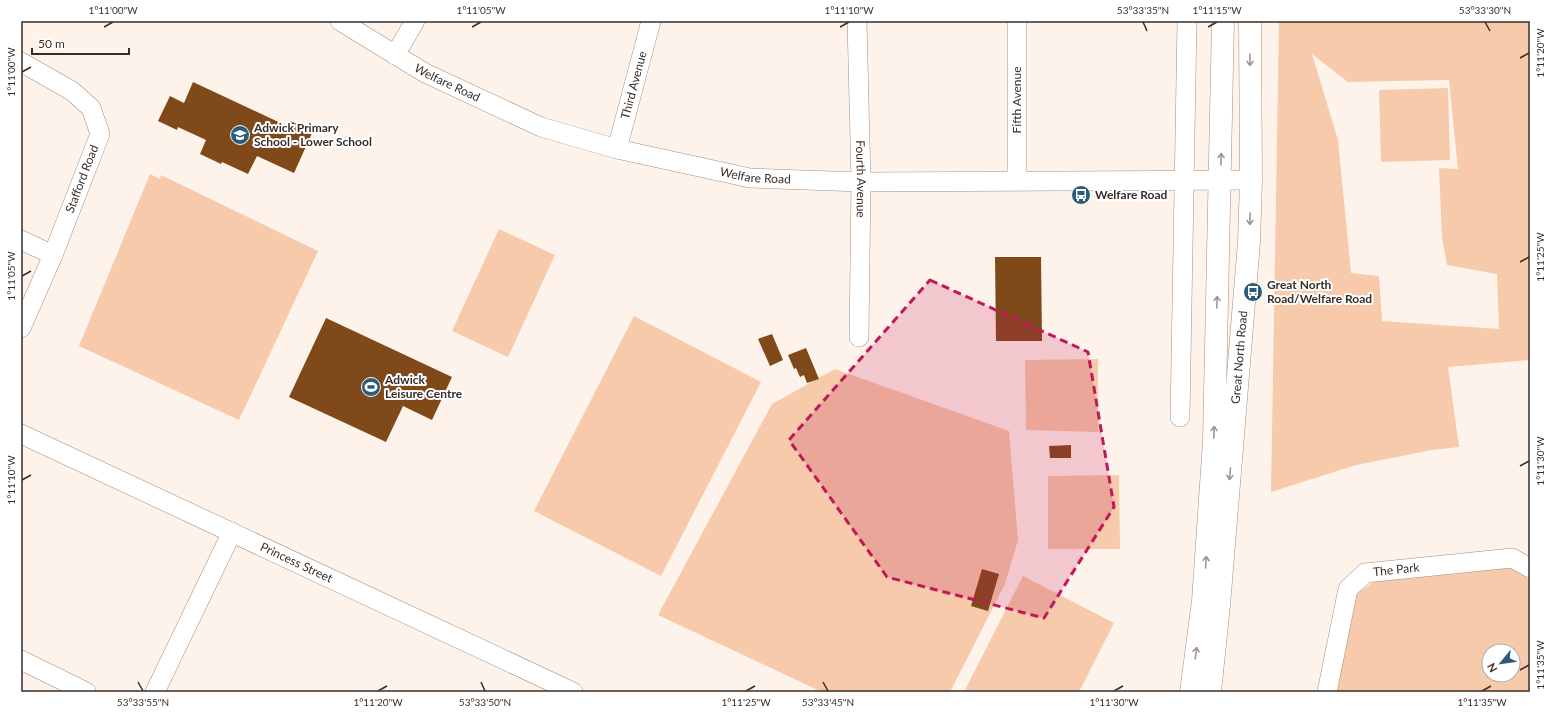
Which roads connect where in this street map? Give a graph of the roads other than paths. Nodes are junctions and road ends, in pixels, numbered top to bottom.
1 (340, 21) edge
2 (416, 21) edge
3 (651, 21) edge
4 (857, 21) edge
5 (1017, 21) edge
6 (1187, 21) edge
7 (1223, 21) edge
8 (1250, 21) edge
9 (395, 54) junction
10 (21, 62) edge
11 (617, 149) junction
12 (1017, 180) junction
13 (1185, 180) junction
14 (1221, 180) junction
15 (1251, 180) junction
16 (861, 182) junction
17 (21, 240) edge
18 (53, 255) junction
19 (21, 328) edge
20 (859, 337) dead end
21 (1180, 417) dead end
22 (21, 434) edge
23 (232, 532) junction
24 (1530, 568) edge
25 (21, 660) edge
26 (86, 692) edge
27 (155, 692) edge
28 (573, 692) edge
29 (1191, 692) edge
30 (1210, 692) edge
31 (1327, 692) edge

1 - 9 street, Welfare Road
2 - 9 street
3 - 11 street, Third Avenue
4 - 16 street, Fourth Avenue
5 - 12 street, Fifth Avenue
6 - 13 street
14 -> 7 highway, Great North Road
8 -> 15 highway, Great North Road
9 - 11 street, Welfare Road
10 - 18 street, Stafford Road
11 - 16 street, Welfare Road
12 - 13 street, Welfare Road
12 - 16 street, Welfare Road
13 - 14 street, Welfare Road
13 - 21 street
14 - 15 street, Welfare Road
29 -> 14 highway, Great North Road
15 -> 30 highway, Great North Road
16 - 20 street, Fourth Avenue
17 - 18 street
18 - 19 street, Stafford Road
22 - 23 street, Princess Street
23 - 27 street
23 - 28 street, Princess Street
24 - 31 street, The Park
25 - 26 street

